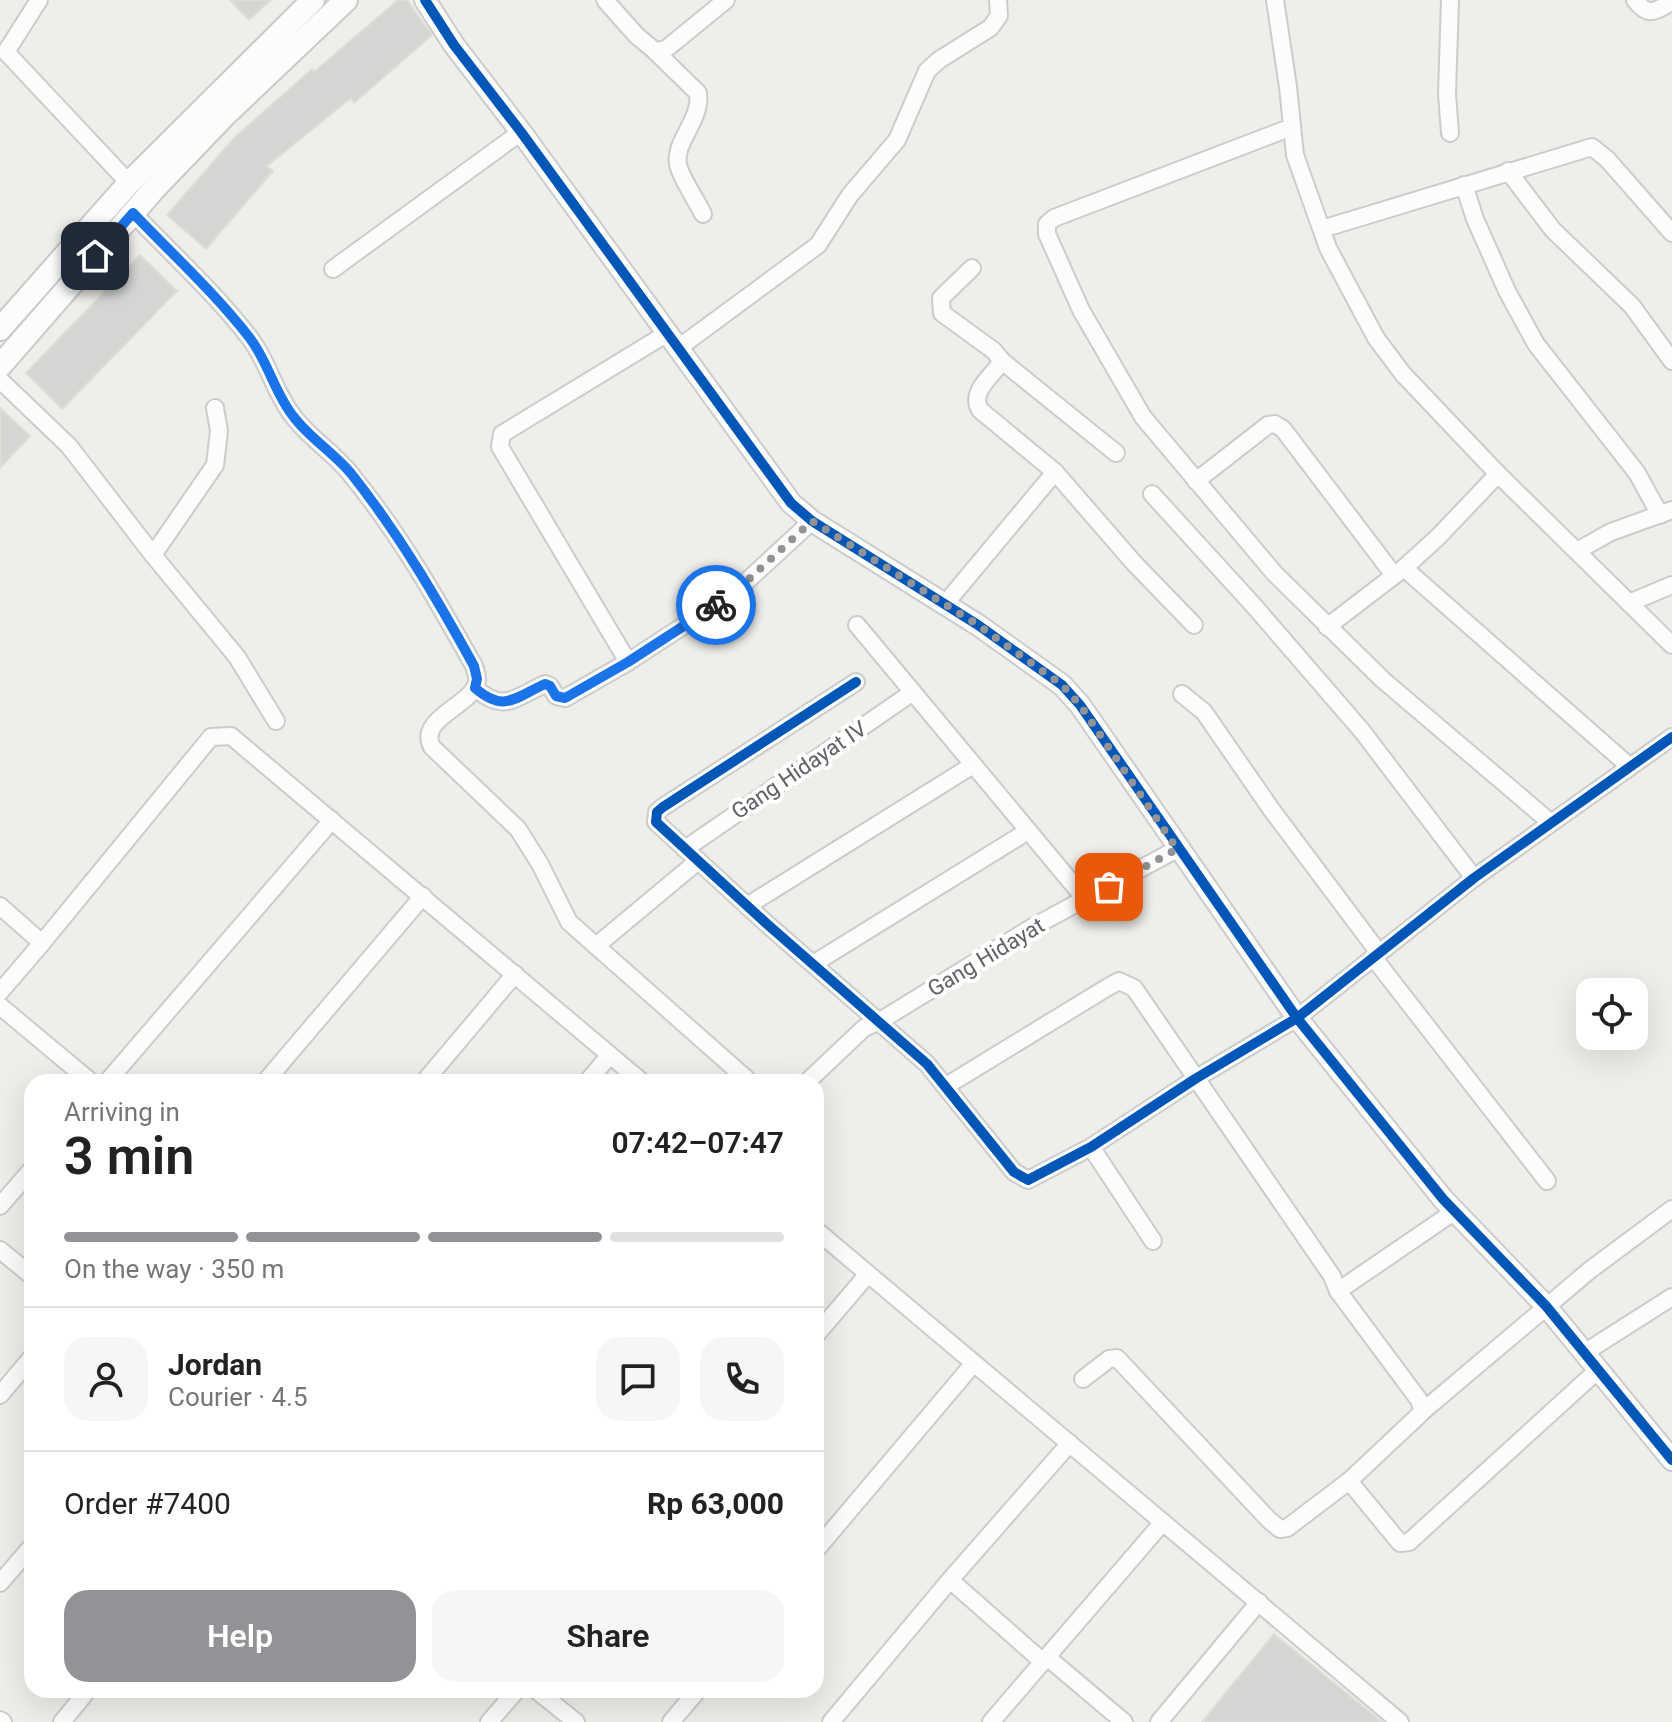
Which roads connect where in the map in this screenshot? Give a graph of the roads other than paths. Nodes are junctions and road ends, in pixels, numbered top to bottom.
1 (39, 0) edge
2 (313, 0) edge
3 (346, 0) edge
4 (425, 0) edge
5 (605, 0) edge
6 (726, 0) edge
7 (998, 0) edge
8 (1275, 0) edge
9 (1450, 0) edge
10 (1635, 0) edge
11 (1672, 2) edge
12 (655, 51) junction
13 (3, 56) edge
14 (1292, 127) junction
15 (521, 132) junction
16 (1450, 133) dead end
17 (1508, 171) junction
18 (129, 183) junction
19 (1464, 185) junction
20 (133, 213) junction
21 (703, 214) dead end
22 (1322, 229) junction
23 (1672, 233) edge
24 (972, 268) dead end
25 (333, 269) dead end
26 (0, 329) edge
27 (672, 342) junction
28 (1002, 361) junction
29 (1672, 361) edge
30 (0, 366) edge
31 (0, 380) edge
32 (215, 408) dead end
33 (1116, 453) dead end
34 (1055, 472) junction
35 (1498, 474) junction
36 (1196, 481) junction
37 (1152, 494) dead end
38 (1666, 512) edge
39 (812, 521) junction
40 (1577, 551) junction
41 (153, 555) junction
42 (1399, 571) junction
43 (1672, 585) edge
44 (1629, 603) junction
45 (945, 604) junction
46 (857, 625) dead end
47 (1194, 625) dead end
48 (1327, 627) junction
49 (1672, 645) edge
50 (628, 662) junction
51 (856, 682) dead end
52 (475, 688) junction
53 (913, 692) junction
54 (1182, 694) dead end
55 (276, 721) dead end
56 (1672, 737) edge
57 (973, 765) junction
58 (1629, 766) junction
59 (332, 820) junction
60 (1550, 822) junction
61 (1028, 831) junction
62 (685, 849) junction
63 (1177, 849) junction
64 (698, 861) junction
65 (1474, 878) junction
66 (423, 896) junction
67 (1086, 900) junction
68 (0, 906) edge
69 (747, 906) junction
70 (42, 943) junction
71 (596, 946) junction
72 (1376, 955) junction
73 (813, 964) junction
74 (515, 974) junction
75 (0, 992) edge
76 (0, 1006) edge
77 (1297, 1018) junction
78 (880, 1021) junction
79 (610, 1055) junction
80 (81, 1074) edge
81 (114, 1074) edge
82 (272, 1074) edge
83 (431, 1074) edge
84 (594, 1074) edge
85 (633, 1074) edge
86 (741, 1074) edge
87 (815, 1074) edge
88 (1195, 1079) junction
89 (946, 1086) junction
90 (1091, 1147) junction
91 (24, 1178) edge
92 (1547, 1181) dead end
93 (0, 1206) edge
94 (1672, 1209) edge
95 (1455, 1211) junction
96 (824, 1237) edge
97 (1153, 1241) dead end
98 (0, 1250) edge
99 (24, 1270) edge
100 (868, 1274) junction
101 (1338, 1291) junction
102 (1672, 1297) edge
103 (1546, 1306) junction
104 (824, 1326) edge
105 (1584, 1353) junction
106 (974, 1363) junction
107 (24, 1366) edge
108 (1599, 1369) junction
109 (1083, 1379) dead end
110 (0, 1395) edge
111 (1423, 1411) junction
112 (1070, 1443) junction
113 (1672, 1460) edge
114 (1349, 1481) junction
115 (1163, 1522) junction
116 (824, 1541) edge
117 (24, 1555) edge
118 (950, 1580) junction
119 (0, 1583) edge
120 (1259, 1602) junction
121 (1045, 1660) junction
122 (82, 1698) edge
123 (510, 1698) edge
124 (546, 1698) edge
125 (691, 1698) edge
126 (62, 1722) edge
127 (489, 1722) edge
128 (576, 1722) edge
129 (671, 1722) edge
130 (831, 1722) edge
131 (991, 1722) edge
132 (1124, 1722) edge
133 (1159, 1722) edge
134 (1400, 1722) edge

1 - 13 street
2 - 18 main road
3 - 20 main road
4 - 15 street
5 - 12 street
6 - 12 street
7 - 27 street
8 - 14 street
9 - 16 street
10 - 11 street
12 - 21 street
13 - 18 street
14 - 22 street
14 - 36 street
15 - 25 street
15 - 27 street
17 - 19 street
17 - 23 street
17 - 29 street
18 - 26 main road
19 - 22 street
19 - 38 street
20 - 30 main road
20 - 52 street
22 - 35 street
24 - 28 street
27 - 39 street
27 - 50 street
28 - 33 street
28 - 34 street
31 - 41 street
32 - 41 street
34 - 45 street
34 - 47 street
35 - 40 street
35 - 42 street
36 - 42 street
36 - 48 street
37 - 65 street
38 - 40 street
39 - 45 street
39 - 50 street
40 - 44 street
41 - 55 street
42 - 48 street
42 - 58 street
43 - 44 street
44 - 49 street
45 - 63 street
46 - 53 street
48 - 60 street
50 - 52 street
51 - 62 street
52 - 71 street
53 - 57 street
53 - 62 street, Gang Hidayat IV
54 - 72 street
56 - 58 street
57 - 61 street
57 - 69 street
58 - 60 street
59 - 66 street
59 - 70 street
59 - 81 street
60 - 65 street
61 - 67 street
61 - 73 street
62 - 64 street
63 - 67 street, Gang Hidayat
63 - 77 street
64 - 69 street
64 - 71 street
65 - 72 street
66 - 74 street
66 - 82 street
67 - 78 street, Gang Hidayat
68 - 70 street
69 - 73 street
70 - 75 street
71 - 86 street
72 - 77 street
72 - 92 street
73 - 78 street
74 - 79 street
74 - 83 street
76 - 80 street
77 - 88 street
77 - 95 street
78 - 87 street, Gang Hidayat
78 - 89 street
79 - 84 street
79 - 85 street
88 - 89 street
88 - 90 street
88 - 101 street
89 - 90 street
90 - 97 street
91 - 93 street
94 - 103 street
95 - 101 street
95 - 103 street
96 - 100 street
98 - 99 street
100 - 104 street
100 - 106 street
101 - 111 street
102 - 105 street
103 - 105 street
103 - 111 street
105 - 108 street
106 - 112 street
106 - 116 street
107 - 110 street
108 - 113 street
108 - 114 street
109 - 114 street
111 - 114 street
112 - 115 street
112 - 118 street
115 - 120 street
115 - 121 street
117 - 119 street
118 - 121 street
118 - 130 street
120 - 133 street
120 - 134 street
121 - 131 street
121 - 132 street
122 - 126 street
123 - 127 street
124 - 128 street
125 - 129 street

